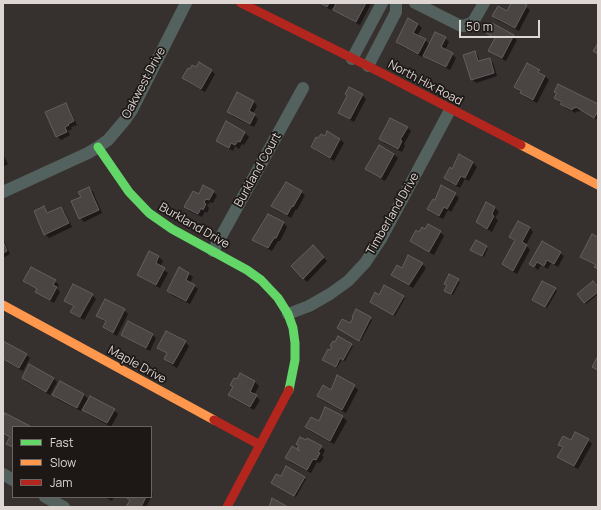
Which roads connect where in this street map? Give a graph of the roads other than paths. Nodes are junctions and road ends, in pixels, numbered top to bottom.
1 (186, 3) edge
2 (241, 3) edge
3 (382, 3) edge
4 (396, 3) edge
5 (415, 3) edge
6 (484, 3) edge
7 (352, 59) junction
8 (368, 66) junction
9 (303, 88) dead end
10 (450, 110) junction
11 (98, 147) junction
12 (598, 184) edge
13 (3, 192) edge
14 (213, 251) junction
15 (3, 305) edge
16 (288, 314) junction
17 (260, 445) junction
18 (3, 474) edge
19 (12, 479) edge
20 (47, 498) edge
21 (64, 507) edge
22 (227, 507) edge

1 - 11 street, Oakwest Drive
2 - 7 street, North Hix Road
3 - 7 street
4 - 8 street
5 - 6 street
7 - 8 street, North Hix Road
8 - 10 street, North Hix Road
9 - 14 street, Burkland Court
10 - 12 street, North Hix Road
10 - 16 street, Timberland Drive
11 - 13 street, Oakwest Drive
11 - 14 street, Burkland Drive
14 - 16 street, Burkland Drive
15 - 17 street, Maple Drive
16 - 17 street
17 - 22 street
18 - 19 street
20 - 21 street

